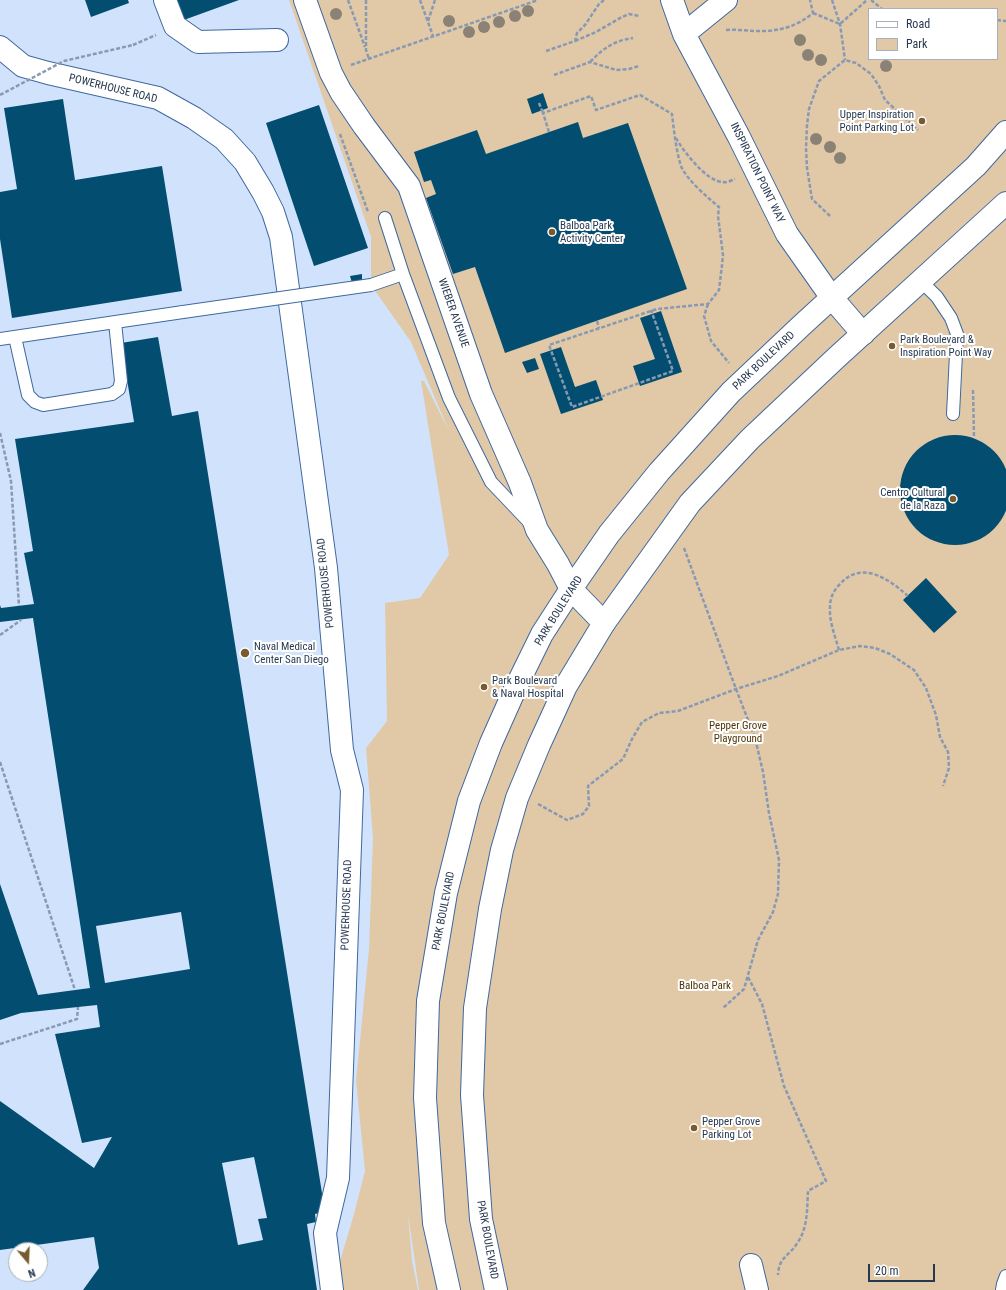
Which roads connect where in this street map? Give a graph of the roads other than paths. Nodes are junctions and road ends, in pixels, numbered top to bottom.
1 (165, 0) edge
2 (305, 0) edge
3 (672, 0) edge
4 (726, 0) edge
5 (684, 34) junction
6 (277, 40) dead end
7 (0, 47) edge
8 (1006, 132) edge
9 (1006, 203) edge
10 (385, 218) dead end
11 (404, 274) junction
12 (921, 281) junction
13 (832, 298) junction
14 (115, 322) junction
15 (863, 334) junction
16 (15, 337) junction
17 (0, 339) edge
18 (953, 414) dead end
19 (537, 530) junction
20 (571, 589) junction
21 (604, 623) junction
22 (751, 1265) dead end
23 (1006, 1276) edge
24 (332, 1290) edge
25 (449, 1290) edge
26 (496, 1290) edge
27 (757, 1290) edge
28 (1002, 1290) edge

1 - 6 street
2 - 19 street, WIEBER AVENUE
3 - 5 street, INSPIRATION POINT WAY
4 - 5 street
5 - 13 street, INSPIRATION POINT WAY
7 - 24 street, POWERHOUSE ROAD
8 - 13 street, PARK BOULEVARD
9 - 12 street, PARK BOULEVARD
10 - 11 lane
11 - 14 lane, bridge
11 - 19 lane
12 - 15 street, PARK BOULEVARD
12 - 18 lane
13 - 15 street, INSPIRATION POINT WAY
13 - 20 street, PARK BOULEVARD
14 - 16 lane
14 - 16 lane
15 - 21 street, PARK BOULEVARD
16 - 17 lane
19 - 20 street, WIEBER AVENUE
20 - 21 street, WIEBER AVENUE
20 - 25 street, PARK BOULEVARD
21 - 26 street, PARK BOULEVARD
22 - 27 street
23 - 28 lane

